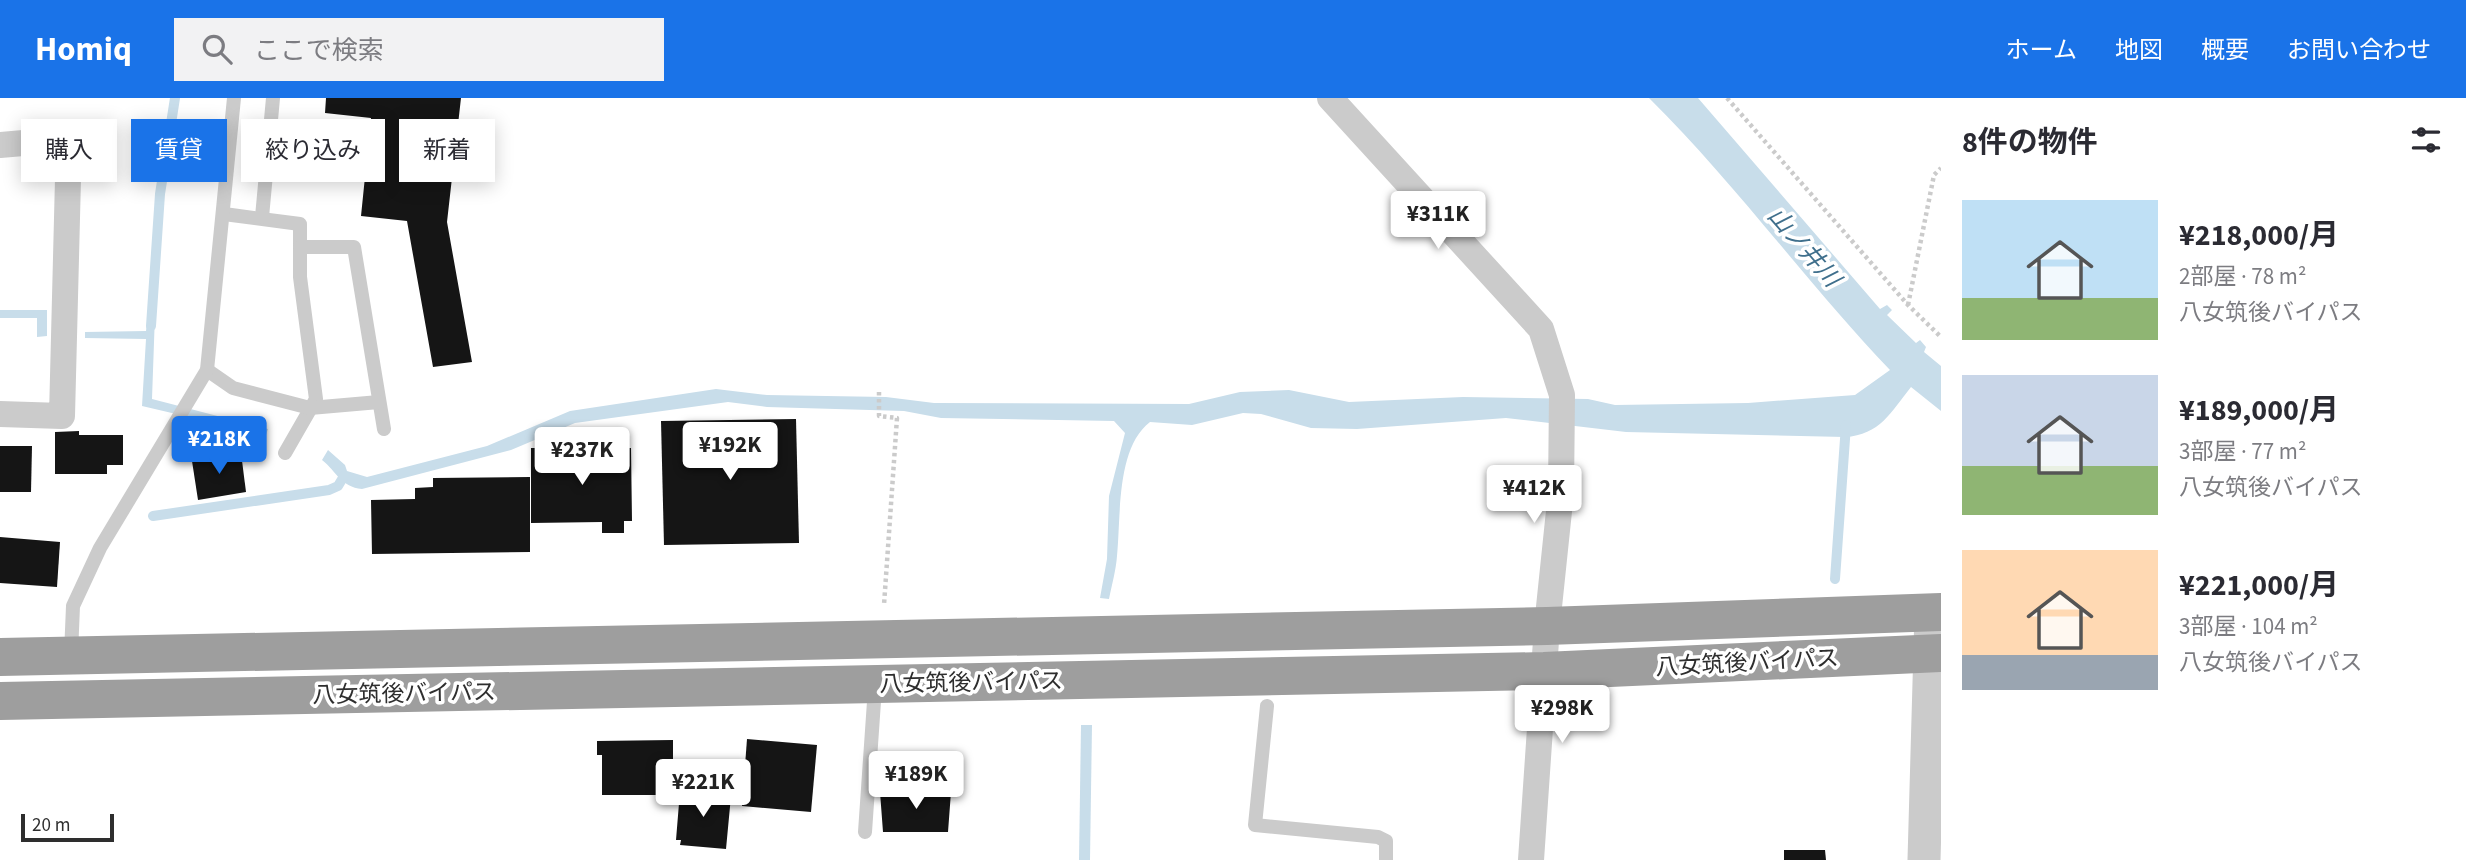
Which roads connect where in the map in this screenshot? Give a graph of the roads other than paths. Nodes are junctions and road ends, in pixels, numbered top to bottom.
1 (234, 98) edge
2 (273, 98) edge
3 (1330, 98) edge
4 (0, 145) edge
5 (224, 214) junction
6 (262, 217) junction
7 (300, 247) junction
8 (207, 370) junction
9 (379, 402) junction
10 (310, 408) junction
11 (0, 414) edge
12 (384, 429) dead end
13 (285, 453) dead end
14 (1936, 612) edge
15 (1547, 626) junction
16 (1935, 653) edge
17 (71, 655) junction
18 (0, 657) edge
19 (1544, 671) junction
20 (876, 684) junction
21 (0, 701) edge
22 (1267, 706) dead end
23 (865, 832) dead end
24 (1386, 860) edge
25 (1531, 860) edge
26 (1924, 860) edge

1 - 5 lane
2 - 6 lane
3 - 15 street
4 - 11 street
5 - 6 lane
5 - 8 lane
6 - 7 lane
7 - 9 lane
7 - 10 lane
8 - 10 lane
8 - 17 lane
9 - 10 lane
9 - 12 lane
10 - 13 lane
14 - 15 highway, 八女筑後バイパス
14 - 16 street
15 - 17 highway, 八女筑後バイパス
15 - 19 street
16 - 19 highway, 八女筑後バイパス
16 - 26 street
17 - 18 highway, 八女筑後バイパス
19 - 20 highway, 八女筑後バイパス
19 - 25 street
20 - 21 highway, 八女筑後バイパス
20 - 23 lane
22 - 24 lane

